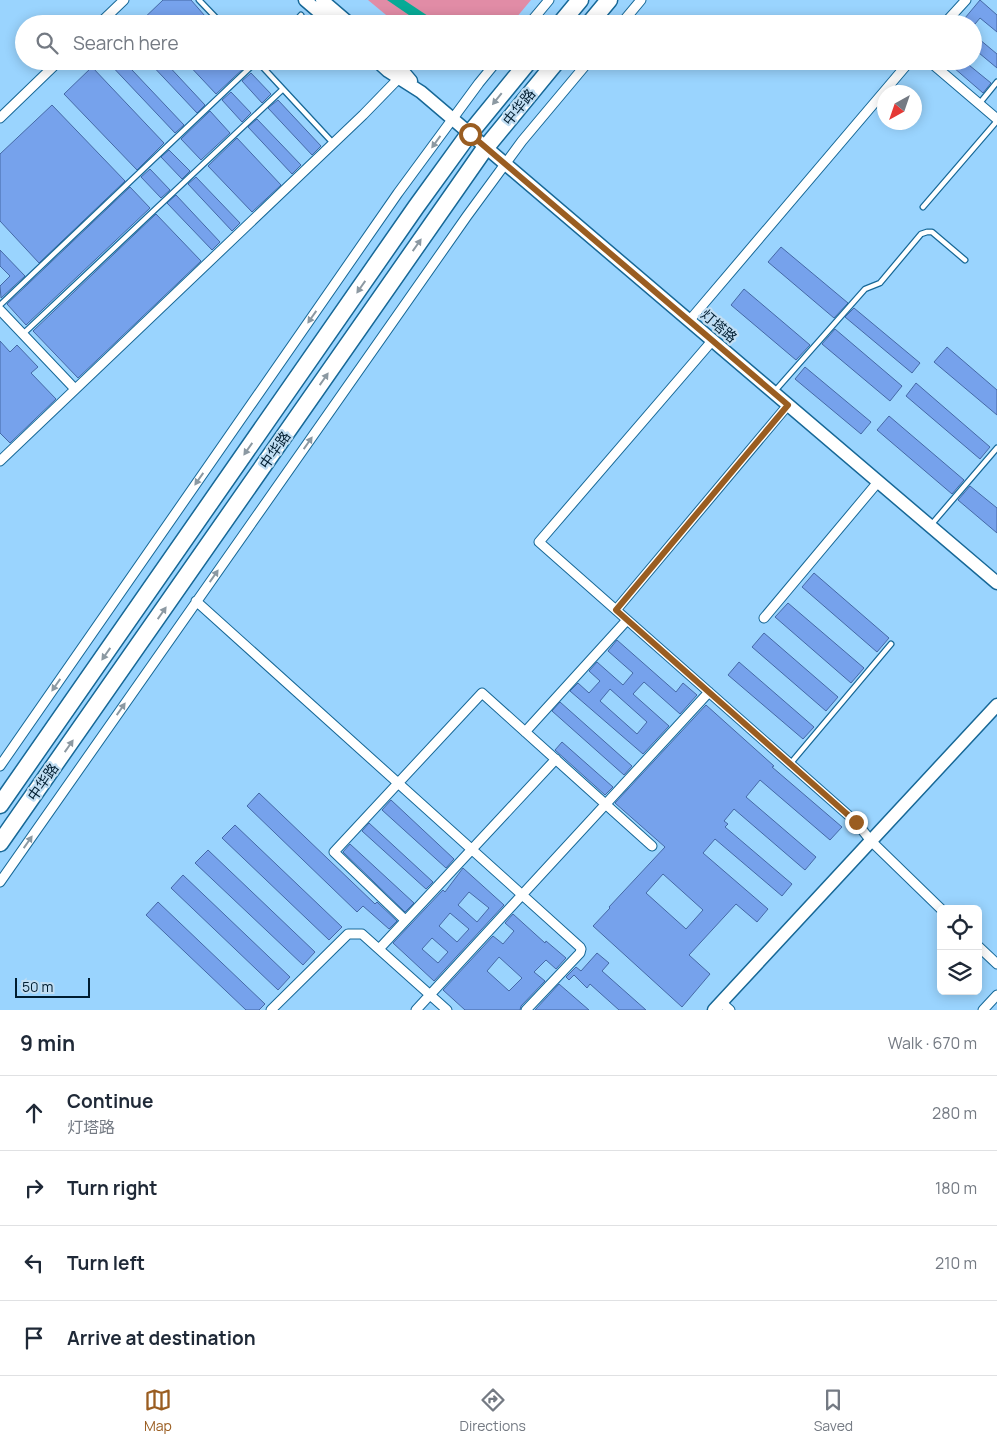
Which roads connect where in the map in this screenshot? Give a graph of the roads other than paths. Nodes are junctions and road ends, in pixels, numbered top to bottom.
1 (124, 0) edge
2 (200, 0) edge
3 (305, 0) edge
4 (322, 0) edge
5 (550, 0) edge
6 (580, 0) edge
7 (609, 0) edge
8 (641, 0) edge
9 (966, 0) edge
10 (108, 15) edge
11 (214, 15) edge
12 (322, 15) edge
13 (340, 15) edge
14 (537, 15) edge
15 (568, 15) edge
16 (596, 15) edge
17 (628, 15) edge
18 (952, 15) edge
19 (50, 70) edge
20 (248, 70) edge
21 (265, 70) edge
22 (389, 70) edge
23 (402, 70) edge
24 (490, 70) edge
25 (521, 70) edge
26 (550, 70) edge
27 (581, 70) edge
28 (902, 70) edge
29 (939, 70) edge
30 (399, 78) junction
31 (997, 82) edge
32 (283, 89) junction
33 (421, 92) junction
34 (979, 104) junction
35 (0, 118) edge
36 (452, 119) junction
37 (997, 120) edge
38 (470, 134) junction
39 (333, 143) junction
40 (486, 148) junction
41 (505, 164) junction
42 (923, 207) dead end
43 (965, 260) dead end
44 (0, 305) edge
45 (0, 310) edge
46 (689, 321) junction
47 (23, 334) junction
48 (712, 341) junction
49 (75, 389) junction
50 (774, 393) junction
51 (788, 405) junction
52 (997, 448) edge
53 (0, 461) edge
54 (878, 482) junction
55 (930, 526) junction
56 (997, 583) edge
57 (196, 601) junction
58 (616, 610) junction
59 (764, 618) dead end
60 (627, 620) junction
61 (891, 644) dead end
62 (709, 692) junction
63 (997, 705) edge
64 (526, 732) junction
65 (556, 760) junction
66 (790, 764) junction
67 (0, 766) edge
68 (398, 783) junction
69 (606, 804) junction
70 (0, 805) edge
71 (871, 841) junction
72 (0, 843) edge
73 (652, 846) dead end
74 (472, 849) junction
75 (0, 882) edge
76 (522, 895) junction
77 (937, 905) edge
78 (405, 920) junction
79 (379, 949) junction
80 (982, 950) edge
81 (997, 964) edge
82 (430, 995) junction
83 (997, 995) edge
84 (722, 1007) edge
85 (271, 1010) edge
86 (416, 1010) edge
87 (447, 1010) edge
88 (526, 1010) edge
89 (983, 1010) edge

1 - 10 street
2 - 11 lane
3 - 12 street
4 - 13 street
5 - 14 street
6 - 15 highway
7 - 16 highway
8 - 17 street
9 - 18 street
19 - 35 street
20 - 44 lane
21 - 32 lane
22 - 30 street, 灯塔路
23 - 33 street, 灯塔路
24 - 36 street
25 -> 38 highway, 中华路
26 - 40 highway, 中华路
27 - 41 street
28 - 46 street
29 - 34 street
30 - 33 street, 灯塔路
30 - 39 street
31 - 34 lane
32 - 39 lane
32 - 47 lane
33 - 36 street, 灯塔路
34 - 37 street
36 - 38 street, 灯塔路
36 -> 67 street
37 - 42 lane
38 - 40 street, 灯塔路
38 -> 70 highway, 中华路
39 - 49 street
40 - 41 street, 灯塔路
72 -> 40 highway, 中华路
41 - 46 street, 灯塔路
57 -> 41 street
43 - 50 lane
45 - 47 street
46 - 48 street, 灯塔路
47 - 49 street
48 - 50 street, 灯塔路
48 - 58 street
49 - 53 street
50 - 51 street, 灯塔路
51 - 54 street, 灯塔路
51 - 58 street
52 - 55 lane
54 - 55 street, 灯塔路
54 - 59 street
55 - 56 street, 灯塔路
57 - 68 street
75 -> 57 street
58 - 60 street
60 - 62 street
60 - 64 street
61 - 66 lane
62 - 66 street
62 - 69 street
63 - 71 street
64 - 65 street
64 - 68 street
65 - 69 street
65 - 74 street
66 - 71 street
68 - 74 street
68 - 78 street
69 - 73 street
69 - 76 street
71 - 77 street
71 - 84 street
74 - 76 street
74 - 78 street
76 - 82 street
76 - 88 street
78 - 79 street
79 - 82 street
79 - 85 street
80 - 81 street
82 - 86 street
82 - 87 street
83 - 89 street

